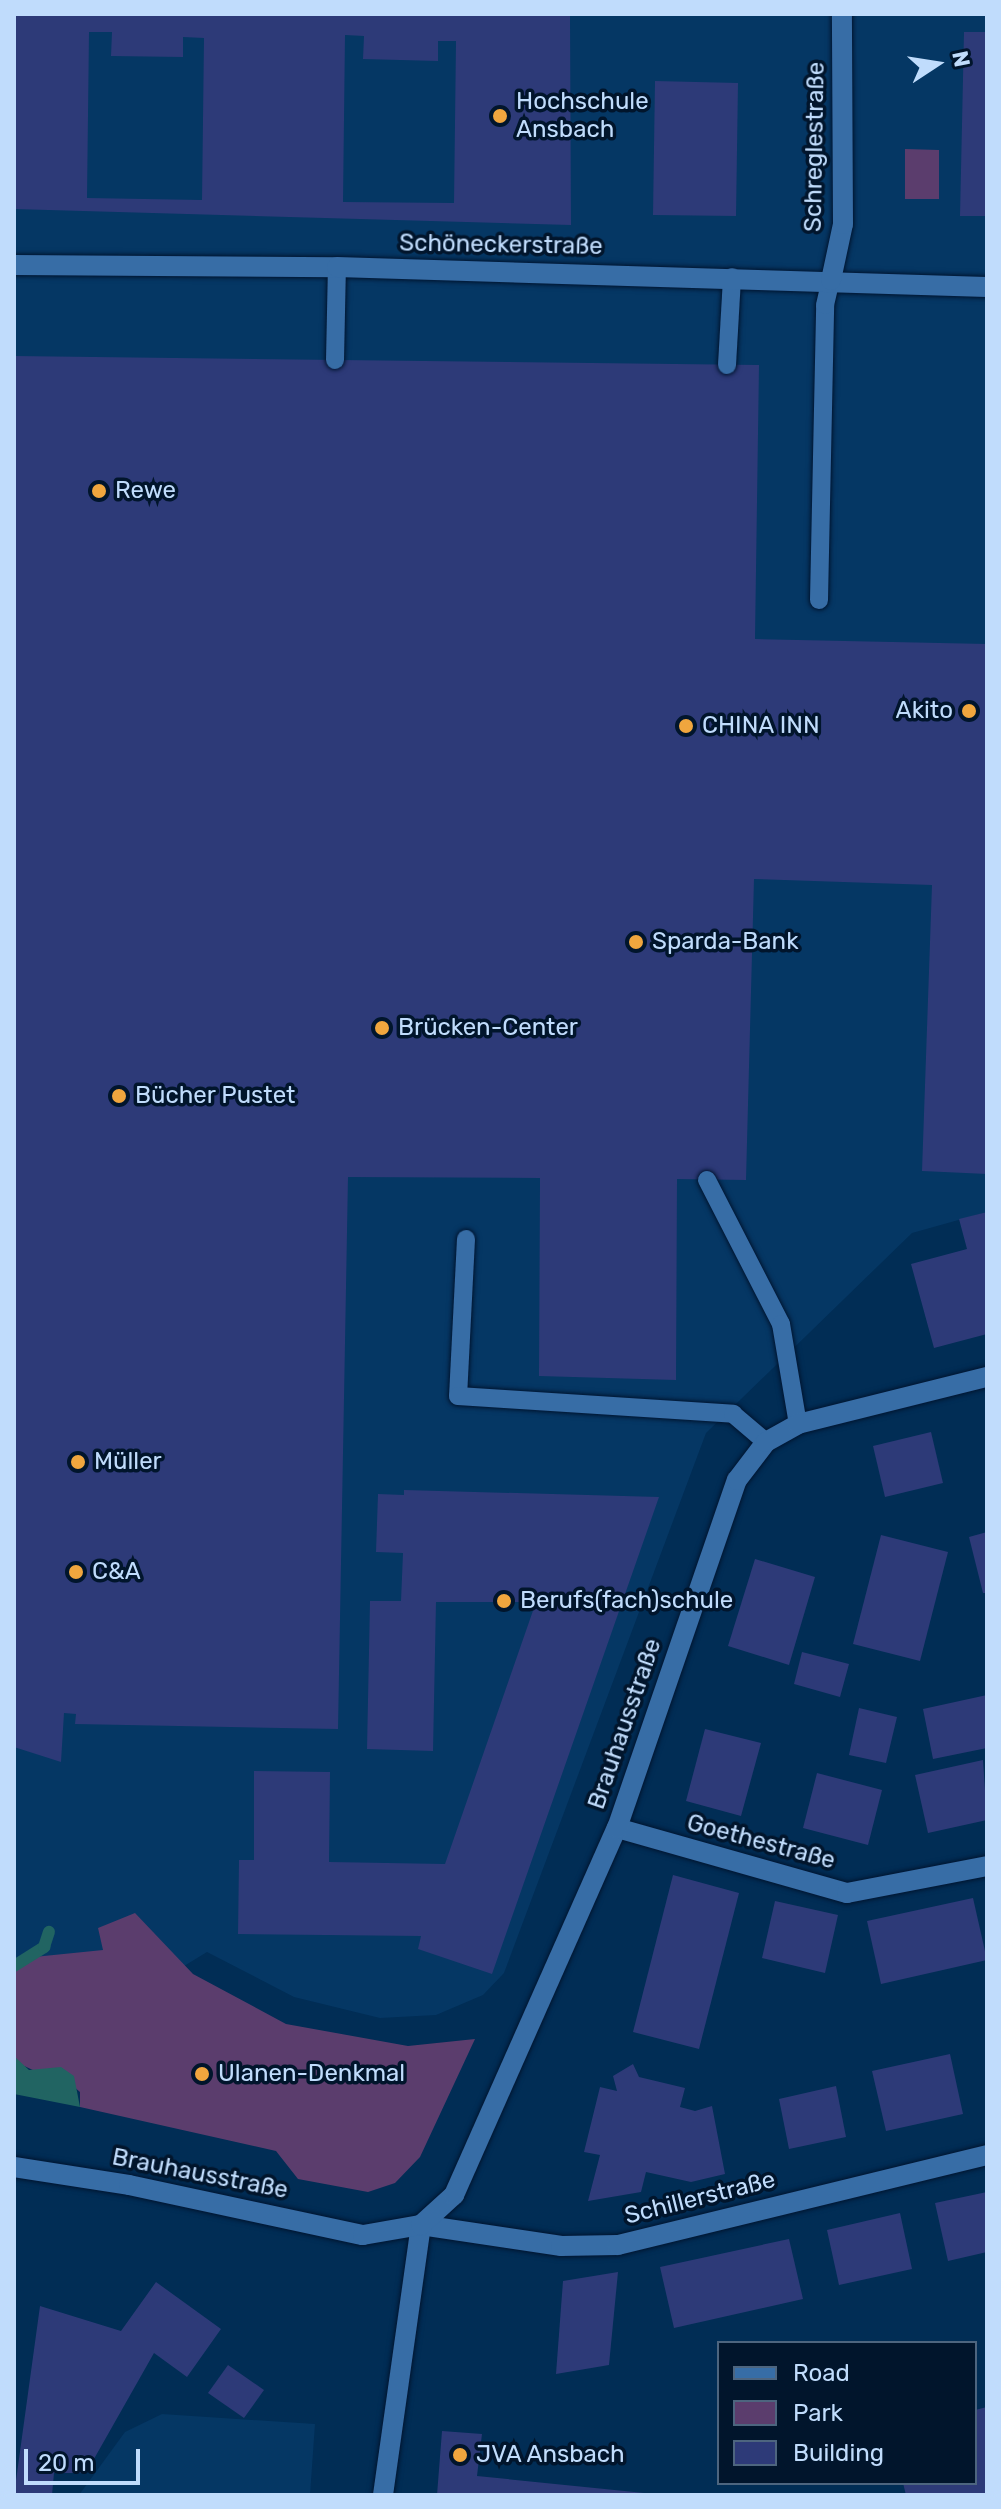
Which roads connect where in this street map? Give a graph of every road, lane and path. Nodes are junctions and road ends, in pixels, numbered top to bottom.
1 (842, 14) edge
2 (14, 265) edge
3 (337, 267) junction
4 (732, 277) junction
5 (831, 280) junction
6 (987, 287) edge
7 (335, 360) dead end
8 (727, 365) dead end
9 (819, 600) dead end
10 (707, 1180) dead end
11 (466, 1239) dead end
12 (987, 1377) edge
13 (798, 1424) junction
14 (766, 1442) junction
15 (617, 1828) junction
16 (987, 1866) edge
17 (987, 2155) edge
18 (14, 2167) edge
19 (421, 2225) junction
20 (383, 2495) edge

1 - 5 street, Schreglestraße
2 - 3 street, Schöneckerstraße
3 - 4 street, Schöneckerstraße
3 - 7 lane
4 - 5 street, Schöneckerstraße
4 - 8 lane
5 - 6 street, Schöneckerstraße
5 - 9 lane
10 - 13 lane
11 - 14 lane
12 - 13 street, Brauhausstraße
13 - 14 street, Brauhausstraße
14 - 15 street, Brauhausstraße
15 - 16 street, Goethestraße
15 - 19 street, Brauhausstraße
17 - 19 street, Schillerstraße
18 - 19 street, Brauhausstraße
19 - 20 street

